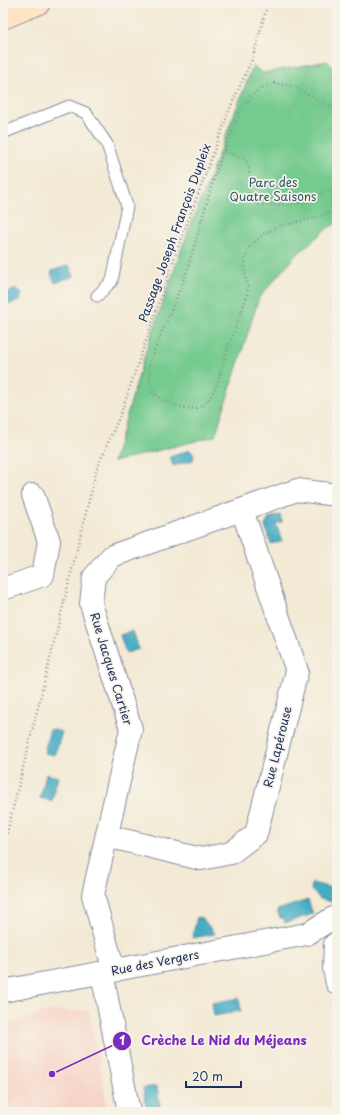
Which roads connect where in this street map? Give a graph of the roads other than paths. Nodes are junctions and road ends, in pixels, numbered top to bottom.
1 (39, 3) edge
2 (13, 11) edge
3 (3, 133) edge
4 (97, 296) dead end
5 (33, 495) dead end
6 (337, 495) edge
7 (242, 510) junction
8 (3, 589) edge
9 (107, 836) junction
10 (336, 916) edge
11 (307, 934) junction
12 (335, 943) edge
13 (108, 972) junction
14 (337, 983) edge
15 (3, 990) edge
16 (129, 1112) edge

1 - 2 street
3 - 4 lane
5 - 8 street
6 - 7 street, Rue Jacques Cartier
7 - 9 street, Rue Jacques Cartier
7 - 9 street, Rue Lapérouse
9 - 13 street, Rue Jacques Cartier
10 - 11 street, Rue des Vergers
10 - 12 street
11 - 12 street, Rue des Vergers
11 - 13 street, Rue des Vergers
12 - 14 street
13 - 15 street, Rue des Vergers
13 - 16 street, Rue Jacques Cartier

